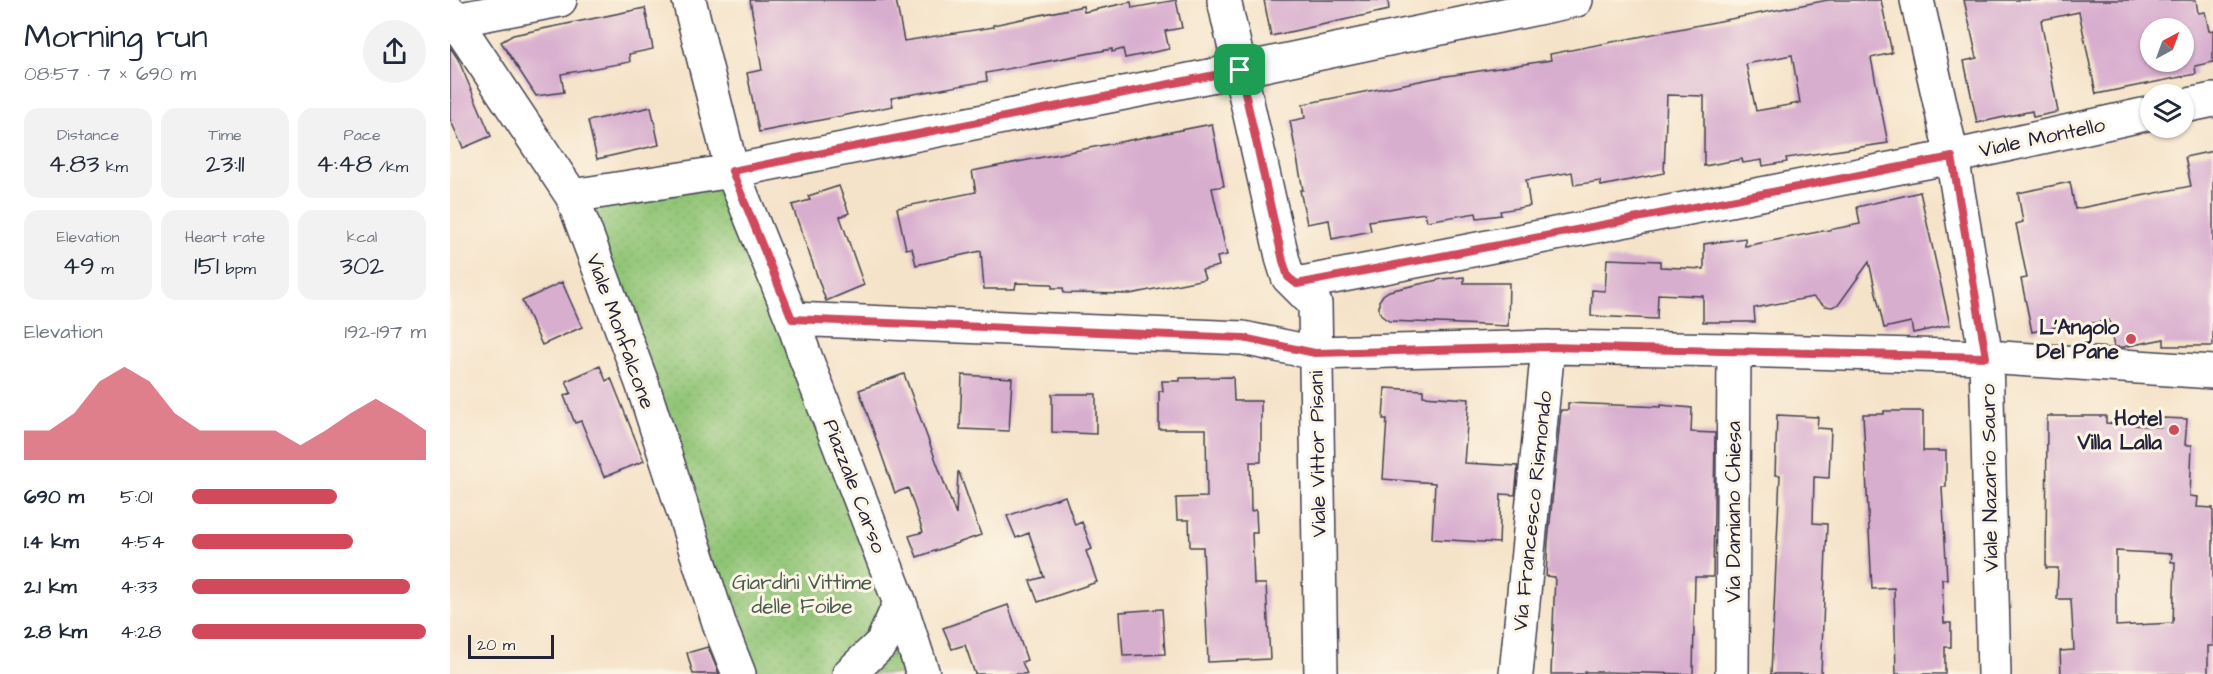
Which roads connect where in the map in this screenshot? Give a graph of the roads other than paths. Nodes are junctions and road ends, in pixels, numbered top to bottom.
1 (560, 0) edge
2 (689, 0) edge
3 (1224, 0) edge
4 (1576, 0) edge
5 (1917, 0) edge
6 (453, 17) edge
7 (1240, 70) junction
8 (2213, 100) edge
9 (2194, 104) edge
10 (2140, 116) edge
11 (1952, 157) junction
12 (732, 171) junction
13 (572, 196) junction
14 (1297, 284) junction
15 (792, 319) junction
16 (1548, 347) junction
17 (1734, 350) junction
18 (1315, 353) junction
19 (1986, 357) junction
20 (2213, 372) edge
21 (900, 603) junction
22 (882, 643) junction
23 (920, 664) edge
24 (739, 674) edge
25 (849, 674) edge
26 (1321, 674) edge
27 (1516, 674) edge
28 (1732, 674) edge
29 (1994, 674) edge

1 - 6 street
2 - 12 street, Piazzale Carso
3 - 7 street, Viale Vittor Pisani
4 - 7 street
5 - 11 street, Viale Nazario Sauro
6 - 13 street, Viale Monfalcone
7 - 12 street
7 - 14 street, Viale Vittor Pisani
8 - 9 street
10 - 11 street, Viale Montello
11 - 14 street, Viale Montello
11 - 19 street, Viale Nazario Sauro
12 - 13 street
12 - 15 street, Piazzale Carso
13 - 24 street, Viale Monfalcone
14 - 18 street, Viale Vittor Pisani
15 - 18 street
15 - 21 street, Piazzale Carso
16 - 17 street
16 - 18 street
16 - 27 street, Via Francesco Rismondo
17 - 19 street
17 - 28 street, Via Damiano Chiesa
18 - 26 street, Viale Vittor Pisani
19 - 20 street
19 - 29 street, Viale Nazario Sauro
21 - 22 street
21 - 23 street, Piazzale Carso
22 - 23 street, Piazzale Carso
22 - 25 street

